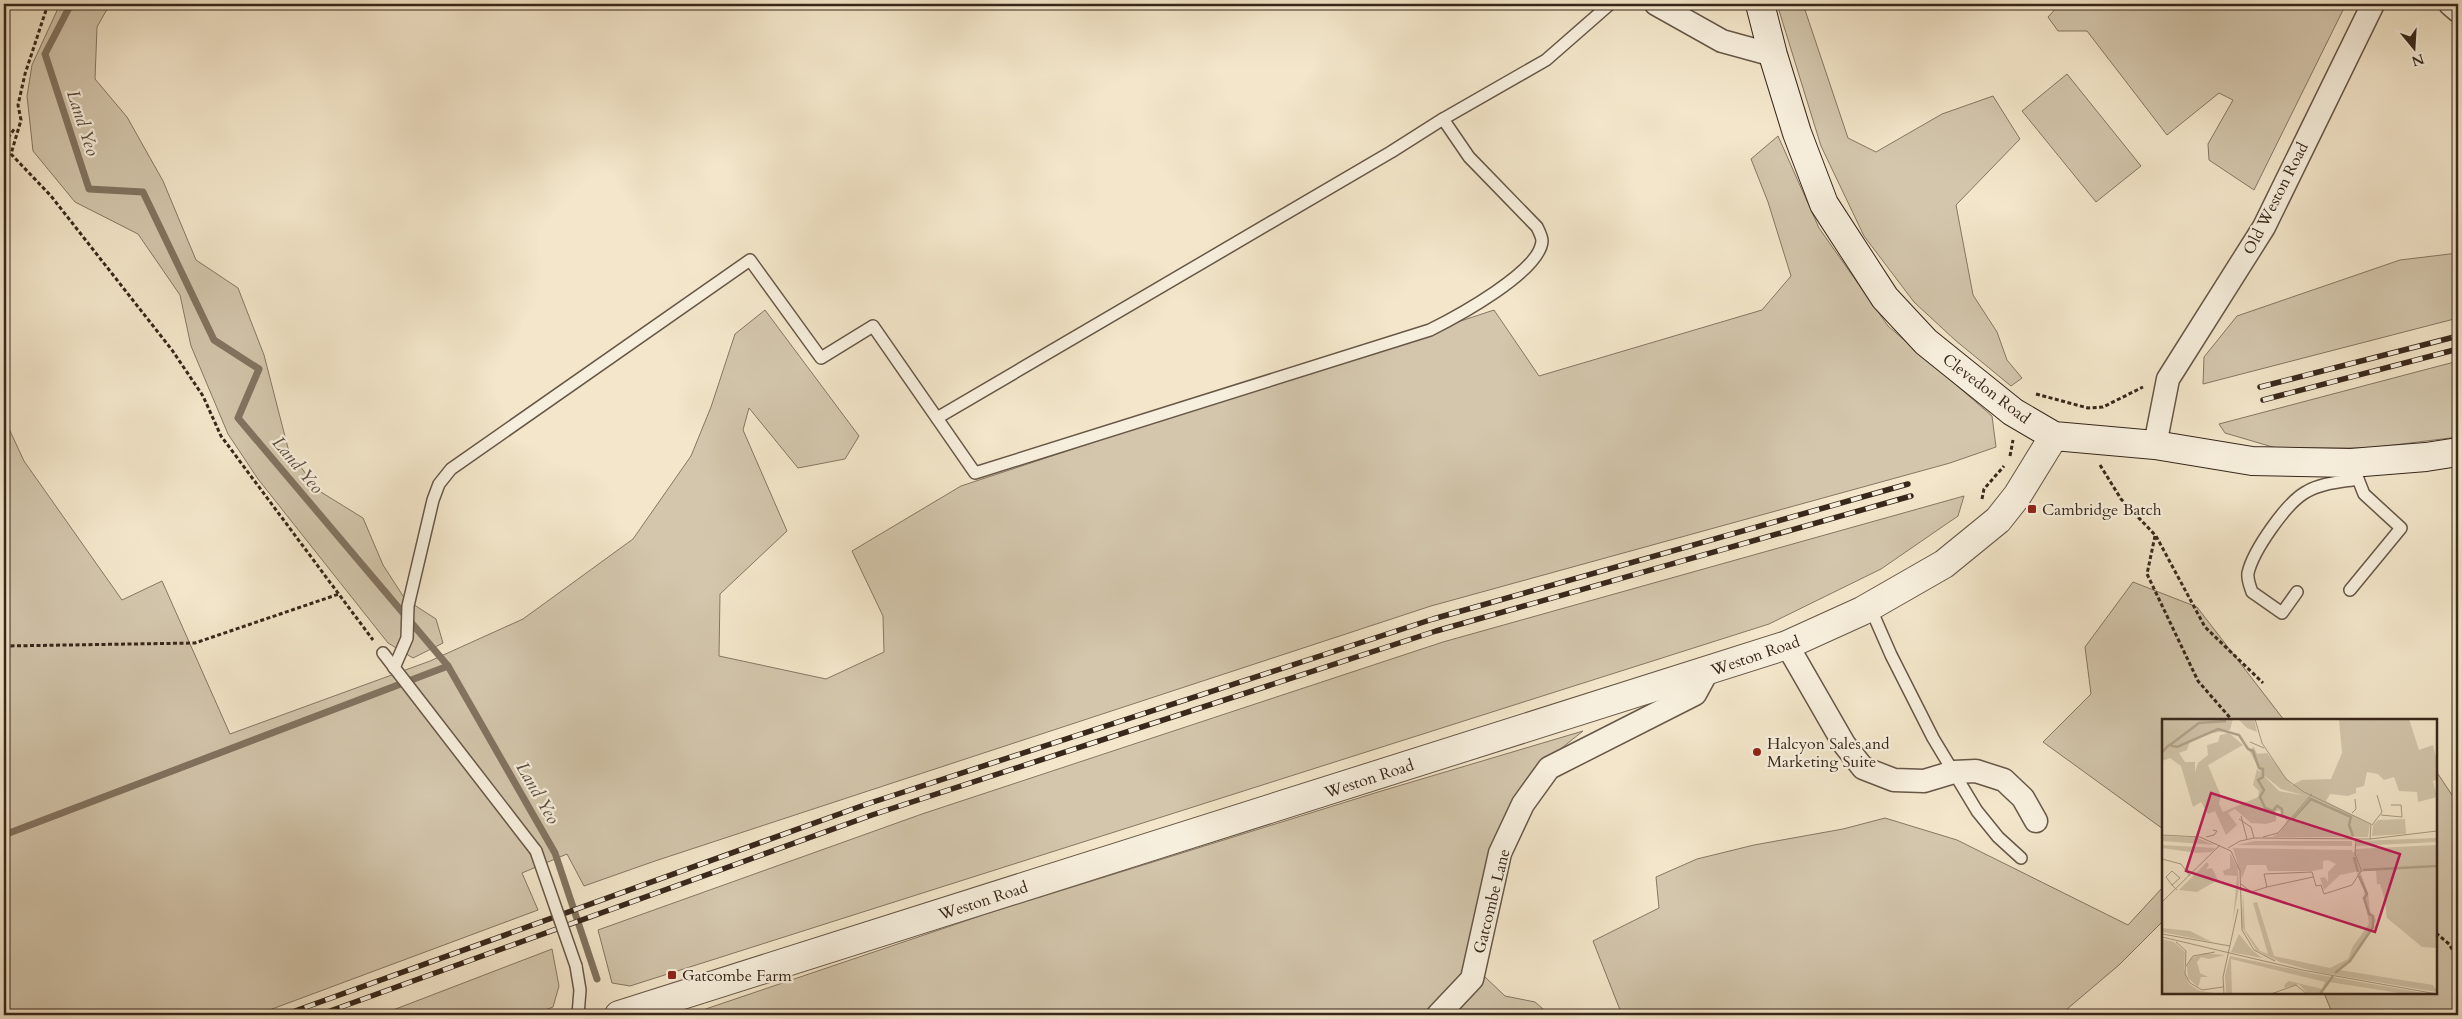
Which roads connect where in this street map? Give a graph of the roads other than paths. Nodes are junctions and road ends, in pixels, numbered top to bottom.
1 (1610, 4) edge
2 (1656, 4) edge
3 (1760, 4) edge
4 (2373, 4) edge
5 (2450, 4) edge
6 (2458, 11) edge
7 (1773, 55) junction
8 (1443, 119) junction
9 (937, 418) junction
10 (2054, 436) junction
11 (2155, 445) junction
12 (2458, 452) edge
13 (2355, 471) junction
14 (2350, 590) dead end
15 (2297, 592) dead end
16 (1870, 607) junction
17 (1787, 645) junction
18 (383, 653) road end
19 (394, 668) junction
20 (1707, 672) junction
21 (1954, 772) junction
22 (2036, 821) dead end
23 (2022, 858) dead end
24 (1439, 1013) edge
25 (578, 1015) edge
26 (619, 1015) edge

1 - 8 lane
2 - 7 street
3 - 7 street, Clevedon Road
4 - 11 street, Old Weston Road
5 - 6 street
7 - 10 street, Clevedon Road
8 - 9 lane
8 - 9 lane
9 - 19 lane
10 - 11 street, Clevedon Road
10 - 16 street, Weston Road
11 - 13 street, Clevedon Road
12 - 13 street, Clevedon Road
13 - 14 lane
13 - 15 lane
16 - 17 street, Weston Road
16 - 21 lane
17 - 20 street, Weston Road
17 - 21 street
18 - 19 lane
19 - 25 lane, bridge
20 - 24 street, Gatcombe Lane
20 - 26 street, Weston Road
21 - 22 street
21 - 23 lane

